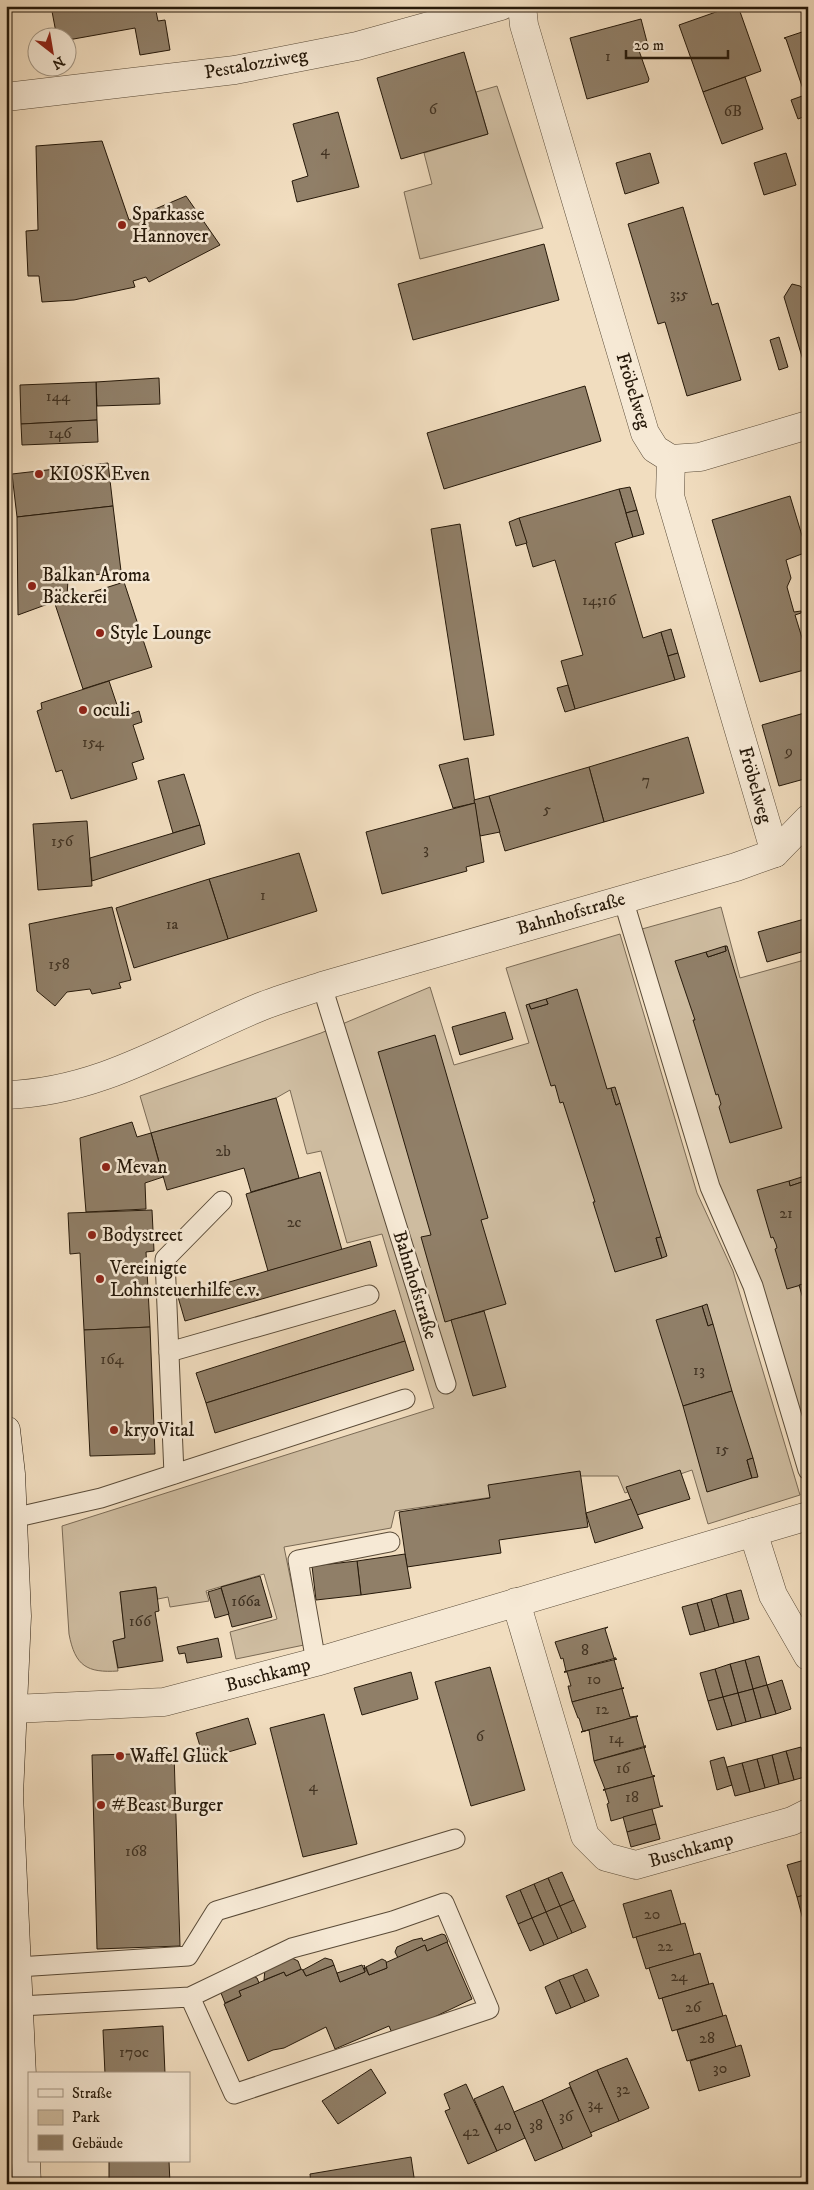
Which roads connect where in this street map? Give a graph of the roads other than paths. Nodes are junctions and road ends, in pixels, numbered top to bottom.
1 (501, 6) edge
2 (522, 6) edge
3 (6, 97) edge
4 (808, 425) edge
5 (671, 459) junction
6 (808, 819) edge
7 (775, 853) junction
8 (622, 899) junction
9 (322, 986) junction
10 (6, 1095) edge
11 (222, 1201) dead end
12 (368, 1295) dead end
13 (169, 1352) junction
14 (446, 1384) dead end
15 (405, 1399) dead end
16 (6, 1430) edge
17 (808, 1470) edge
18 (174, 1474) junction
19 (808, 1516) edge
20 (13, 1518) junction
21 (753, 1532) junction
22 (390, 1542) dead end
23 (11, 1580) edge
24 (516, 1602) junction
25 (808, 1656) edge
26 (316, 1662) junction
27 (12, 1709) junction
28 (808, 1813) edge
29 (455, 1839) dead end
30 (18, 1968) junction
31 (190, 1997) junction
32 (20, 2006) junction
33 (27, 2184) edge

1 - 3 street, Pestalozziweg
2 - 5 street, Fröbelweg
4 - 5 street
5 - 7 street, Fröbelweg
6 - 7 street, Bahnhofstraße
7 - 8 street, Bahnhofstraße
8 - 9 street, Bahnhofstraße
8 - 17 lane
9 - 10 street, Bahnhofstraße
9 - 14 lane, Bahnhofstraße
11 - 13 lane
12 - 13 lane
13 - 18 lane
15 - 18 lane
16 - 20 street
18 - 20 lane
19 - 21 street, Buschkamp
20 - 23 street
21 - 24 street, Buschkamp
21 - 25 street
22 - 26 lane
23 - 27 street
24 - 26 street, Buschkamp
24 - 28 street, Buschkamp
26 - 27 street, Buschkamp
27 - 30 street
29 - 30 lane
30 - 32 street
31 - 31 lane
31 - 32 lane
32 - 33 street

